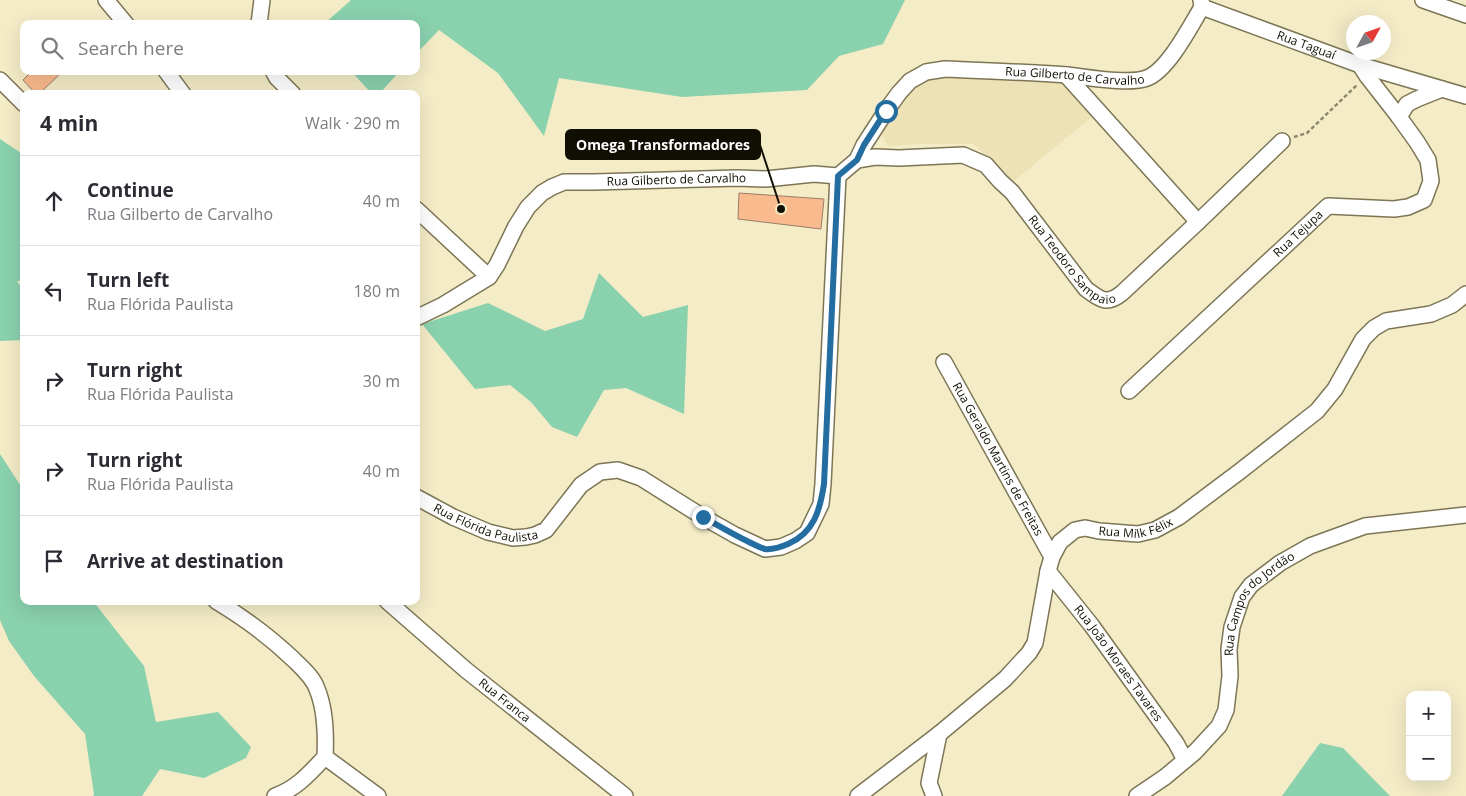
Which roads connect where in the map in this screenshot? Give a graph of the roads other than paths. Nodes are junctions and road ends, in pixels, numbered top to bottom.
1 (106, 0) edge
2 (262, 0) edge
3 (1423, 0) edge
4 (1202, 4) edge
5 (1466, 15) edge
6 (123, 20) edge
7 (260, 20) edge
8 (1363, 70) junction
9 (169, 75) edge
10 (276, 75) edge
11 (1066, 75) junction
12 (0, 80) edge
13 (1442, 89) junction
14 (180, 90) edge
15 (289, 90) edge
16 (1466, 96) edge
17 (20, 100) edge
18 (1399, 117) junction
19 (1282, 140) road end
20 (857, 160) junction
21 (838, 176) junction
22 (420, 213) edge
23 (1198, 222) junction
24 (489, 277) junction
25 (1466, 294) edge
26 (420, 316) edge
27 (944, 362) dead end
28 (1129, 391) dead end
29 (420, 499) edge
30 (1466, 515) edge
31 (1050, 564) junction
32 (223, 605) edge
33 (392, 605) edge
34 (939, 734) junction
35 (325, 757) junction
36 (1185, 760) junction
37 (275, 796) edge
38 (378, 796) edge
39 (625, 796) edge
40 (858, 796) edge
41 (934, 796) edge
42 (1138, 796) edge

1 - 6 street
2 - 7 street
3 - 5 street
4 - 8 street, Rua Taguaí
4 - 11 street, Rua Gilberto de Carvalho
8 - 13 street, Rua Taguaí
8 - 18 street, Rua Tejupa
9 - 14 street
10 - 15 street
11 - 20 street, Rua Gilberto de Carvalho
11 - 23 street
12 - 17 street
13 - 16 street
13 - 18 street
18 - 28 street, Rua Tejupa
19 - 23 street, Rua Teodoro Sampaio
20 - 21 street, Rua Gilberto de Carvalho
20 - 23 street, Rua Teodoro Sampaio
21 - 24 street, Rua Gilberto de Carvalho
21 - 29 street, Rua Flórida Paulista
22 - 24 street
24 - 26 street, Rua Gilberto de Carvalho
25 - 31 street, Rua Milk Félix
27 - 31 street, Rua Geraldo Martins de Freitas
30 - 36 street, Rua Campos do Jordão
31 - 34 street, Rua Milk Félix
31 - 36 street, Rua João Moraes Tavares
32 - 35 street
33 - 39 street, Rua Franca
34 - 40 street, Rua Milk Félix
34 - 41 street
35 - 37 street
35 - 38 street
36 - 42 street, Rua Campos do Jordão

